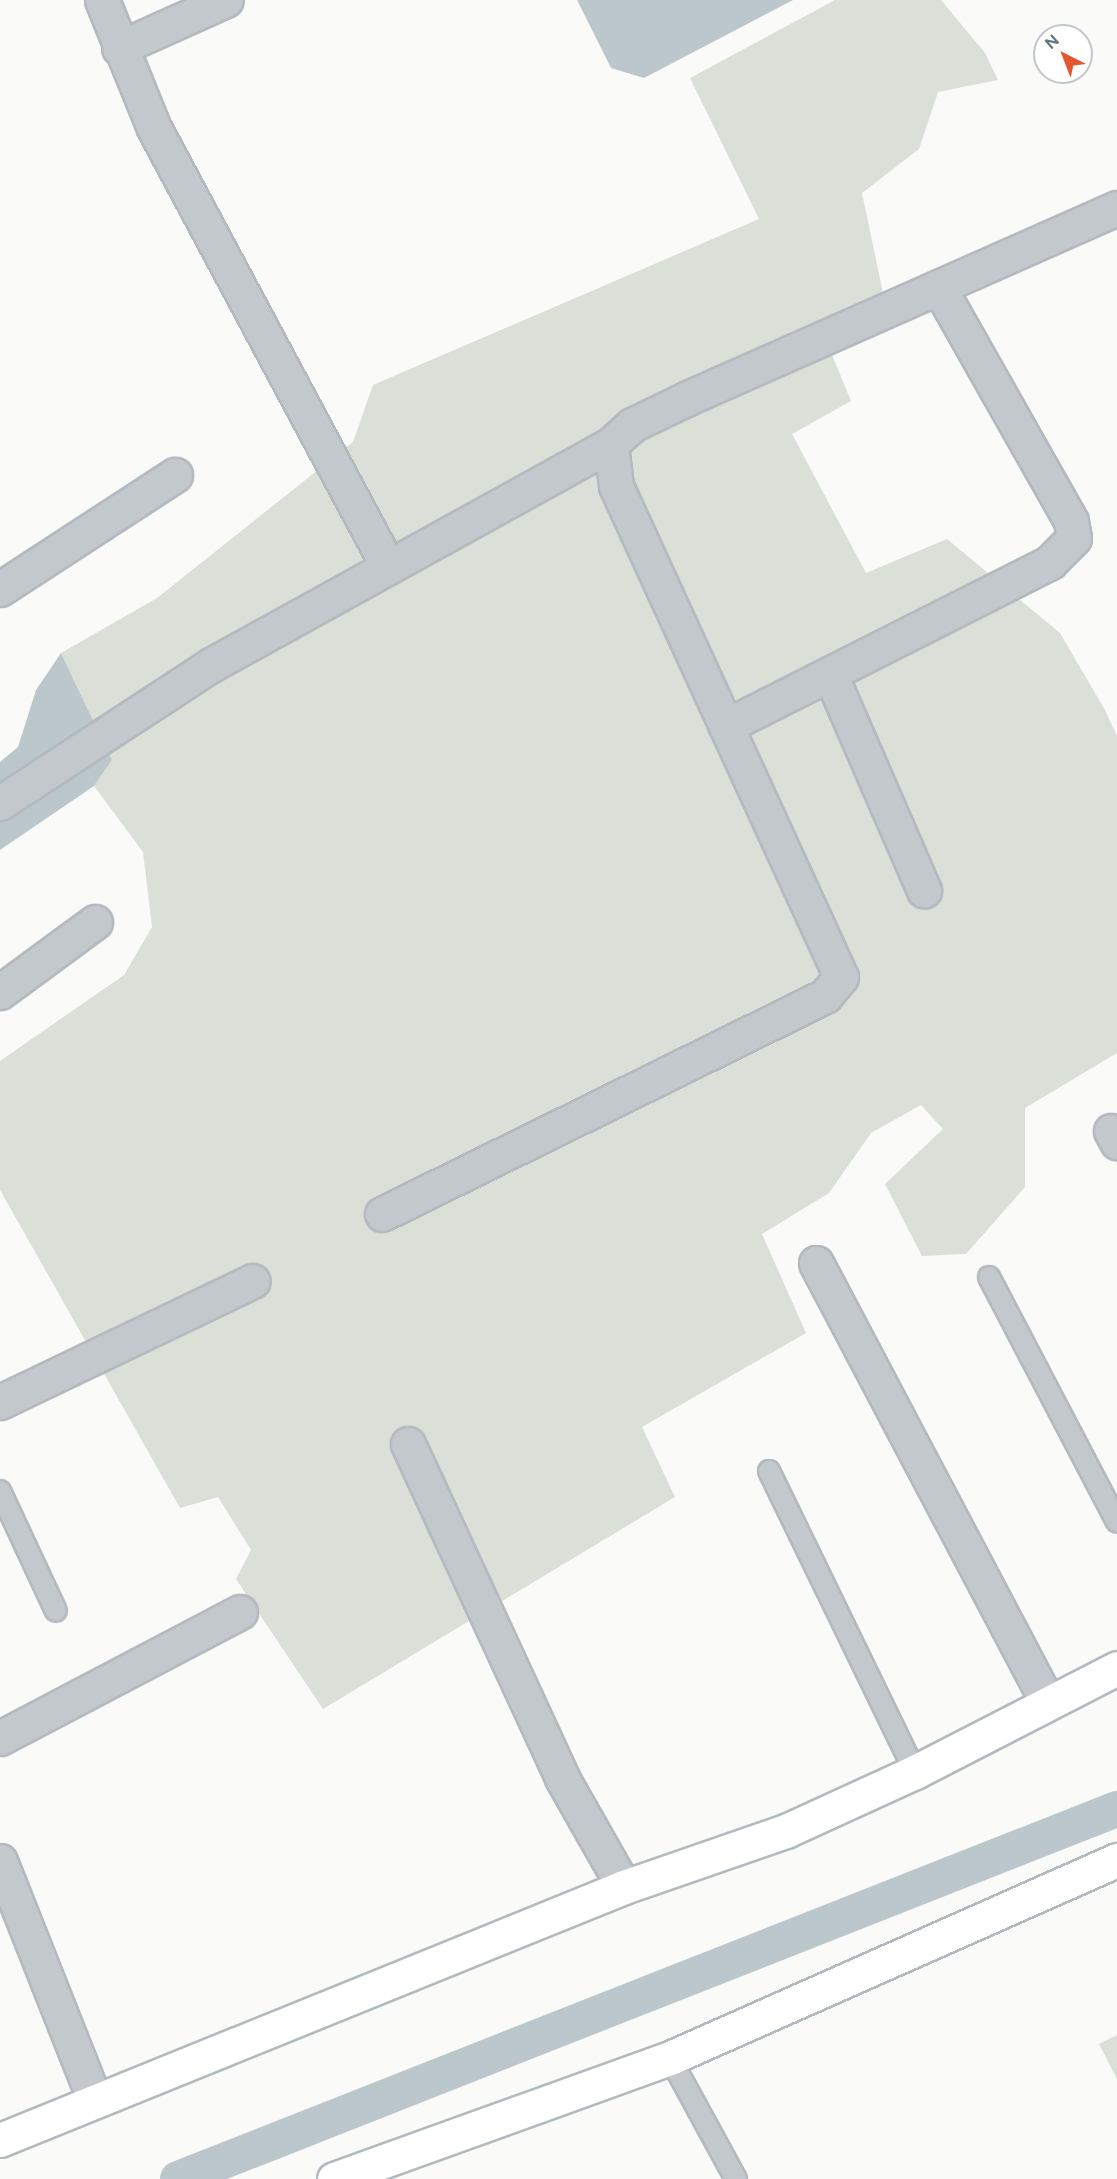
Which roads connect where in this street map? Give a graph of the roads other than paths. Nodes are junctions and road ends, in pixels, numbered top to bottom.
1 (102, 0) edge
2 (226, 0) edge
3 (119, 48) junction
4 (1117, 208) edge
5 (939, 288) junction
6 (611, 444) junction
7 (175, 474) dead end
8 (388, 567) junction
9 (0, 589) edge
10 (830, 674) junction
11 (726, 726) junction
12 (0, 803) edge
13 (924, 890) dead end
14 (95, 922) dead end
15 (0, 992) edge
16 (382, 1214) dead end
17 (816, 1263) dead end
18 (989, 1277) dead end
19 (252, 1281) dead end
20 (0, 1402) edge
21 (408, 1443) dead end
22 (769, 1471) dead end
23 (0, 1491) edge
24 (1117, 1522) edge
25 (56, 1611) dead end
26 (240, 1612) dead end
27 (1117, 1668) edge
28 (1047, 1702) junction
29 (0, 1738) edge
30 (915, 1772) junction
31 (1117, 1860) edge
32 (0, 1861) edge
33 (624, 1887) junction
34 (670, 2058) junction
35 (95, 2101) junction
36 (0, 2140) edge
37 (350, 2176) edge
38 (736, 2179) edge

1 - 3 street
2 - 3 street
3 - 8 street
4 - 5 street
5 - 6 street
5 - 10 street
6 - 8 street
6 - 11 street
7 - 9 street
8 - 12 street
10 - 11 street
10 - 13 street
11 - 16 street
14 - 15 street
17 - 28 street
18 - 24 lane
19 - 20 street
21 - 33 street
22 - 30 lane
23 - 25 lane
26 - 29 street
27 - 28 street
28 - 30 street
30 - 33 street
31 - 34 street
32 - 35 street
33 - 35 street
34 - 37 street
34 - 38 lane
35 - 36 street

